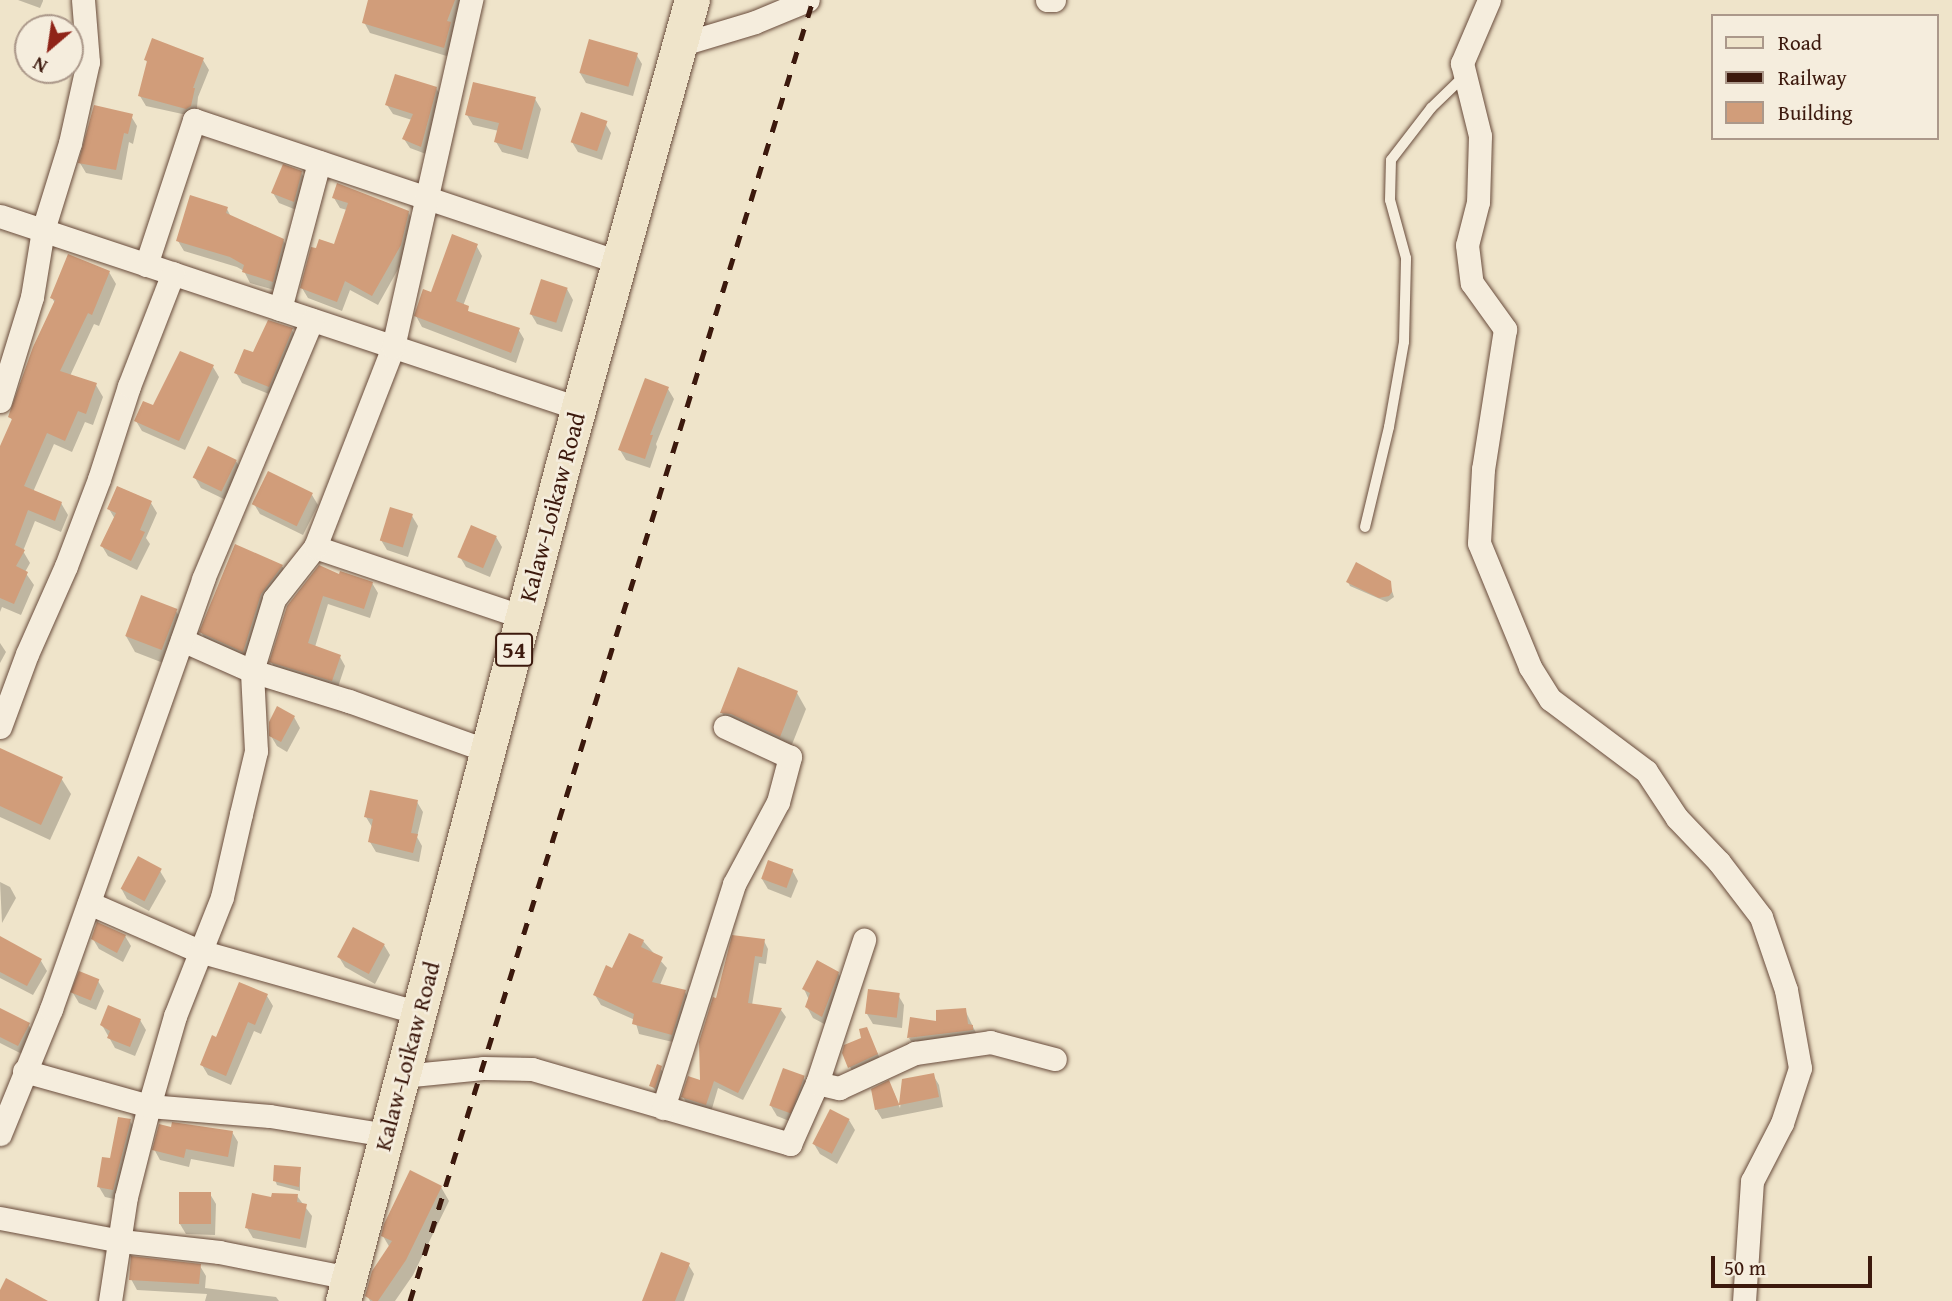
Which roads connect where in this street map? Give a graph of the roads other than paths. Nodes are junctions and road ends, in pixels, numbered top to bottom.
1 (83, 0) edge
2 (471, 0) edge
3 (692, 0) edge
4 (808, 0) edge
5 (1047, 0) edge
6 (1054, 0) edge
7 (1489, 0) edge
8 (679, 45) junction
9 (1465, 75) junction
10 (319, 162) junction
11 (427, 198) junction
12 (0, 216) edge
13 (43, 230) junction
14 (619, 262) junction
15 (146, 265) junction
16 (173, 273) junction
17 (280, 309) junction
18 (312, 320) junction
19 (393, 347) junction
20 (0, 401) edge
21 (578, 408) junction
22 (1365, 527) dead end
23 (315, 548) junction
24 (523, 617) junction
25 (182, 640) junction
26 (253, 671) junction
27 (0, 727) edge
28 (725, 727) dead end
29 (488, 751) junction
30 (89, 903) junction
31 (864, 940) dead end
32 (199, 951) junction
33 (419, 1013) junction
34 (1055, 1059) dead end
35 (24, 1071) junction
36 (402, 1076) junction
37 (817, 1083) junction
38 (149, 1106) junction
39 (663, 1108) junction
40 (0, 1134) edge
41 (387, 1135) junction
42 (0, 1217) edge
43 (121, 1241) junction
44 (346, 1290) edge
45 (110, 1301) edge
46 (1744, 1301) edge

1 - 13 street
2 - 11 street
3 - 8 main road, Kalaw-Loikaw Road / 54
4 - 8 street
5 - 6 street
7 - 9 street
8 - 14 main road, Kalaw-Loikaw Road / 54
9 - 22 lane
9 - 46 street
10 - 11 street
10 - 15 street
10 - 17 street
11 - 14 street
11 - 19 street
12 - 13 street
13 - 15 street
13 - 20 street
14 - 21 main road, Kalaw-Loikaw Road / 54
15 - 16 street
16 - 17 street
16 - 27 street
17 - 18 street
18 - 19 street
18 - 25 street
19 - 21 street
19 - 23 street
21 - 24 main road, Kalaw-Loikaw Road / 54
23 - 24 street
23 - 26 street
24 - 29 main road, Kalaw-Loikaw Road / 54
25 - 26 street
25 - 30 street
26 - 29 street
26 - 32 street
28 - 39 street
29 - 33 main road, Kalaw-Loikaw Road / 54
30 - 32 street
30 - 35 street
31 - 37 street
32 - 33 street
32 - 38 street
33 - 36 main road, Kalaw-Loikaw Road / 54
34 - 37 street
35 - 38 street
35 - 40 street
36 - 39 street
36 - 41 main road, Kalaw-Loikaw Road / 54
37 - 39 street
38 - 41 street
38 - 43 street
41 - 44 main road, Kalaw-Loikaw Road / 54
42 - 43 street
43 - 44 street
43 - 45 street

